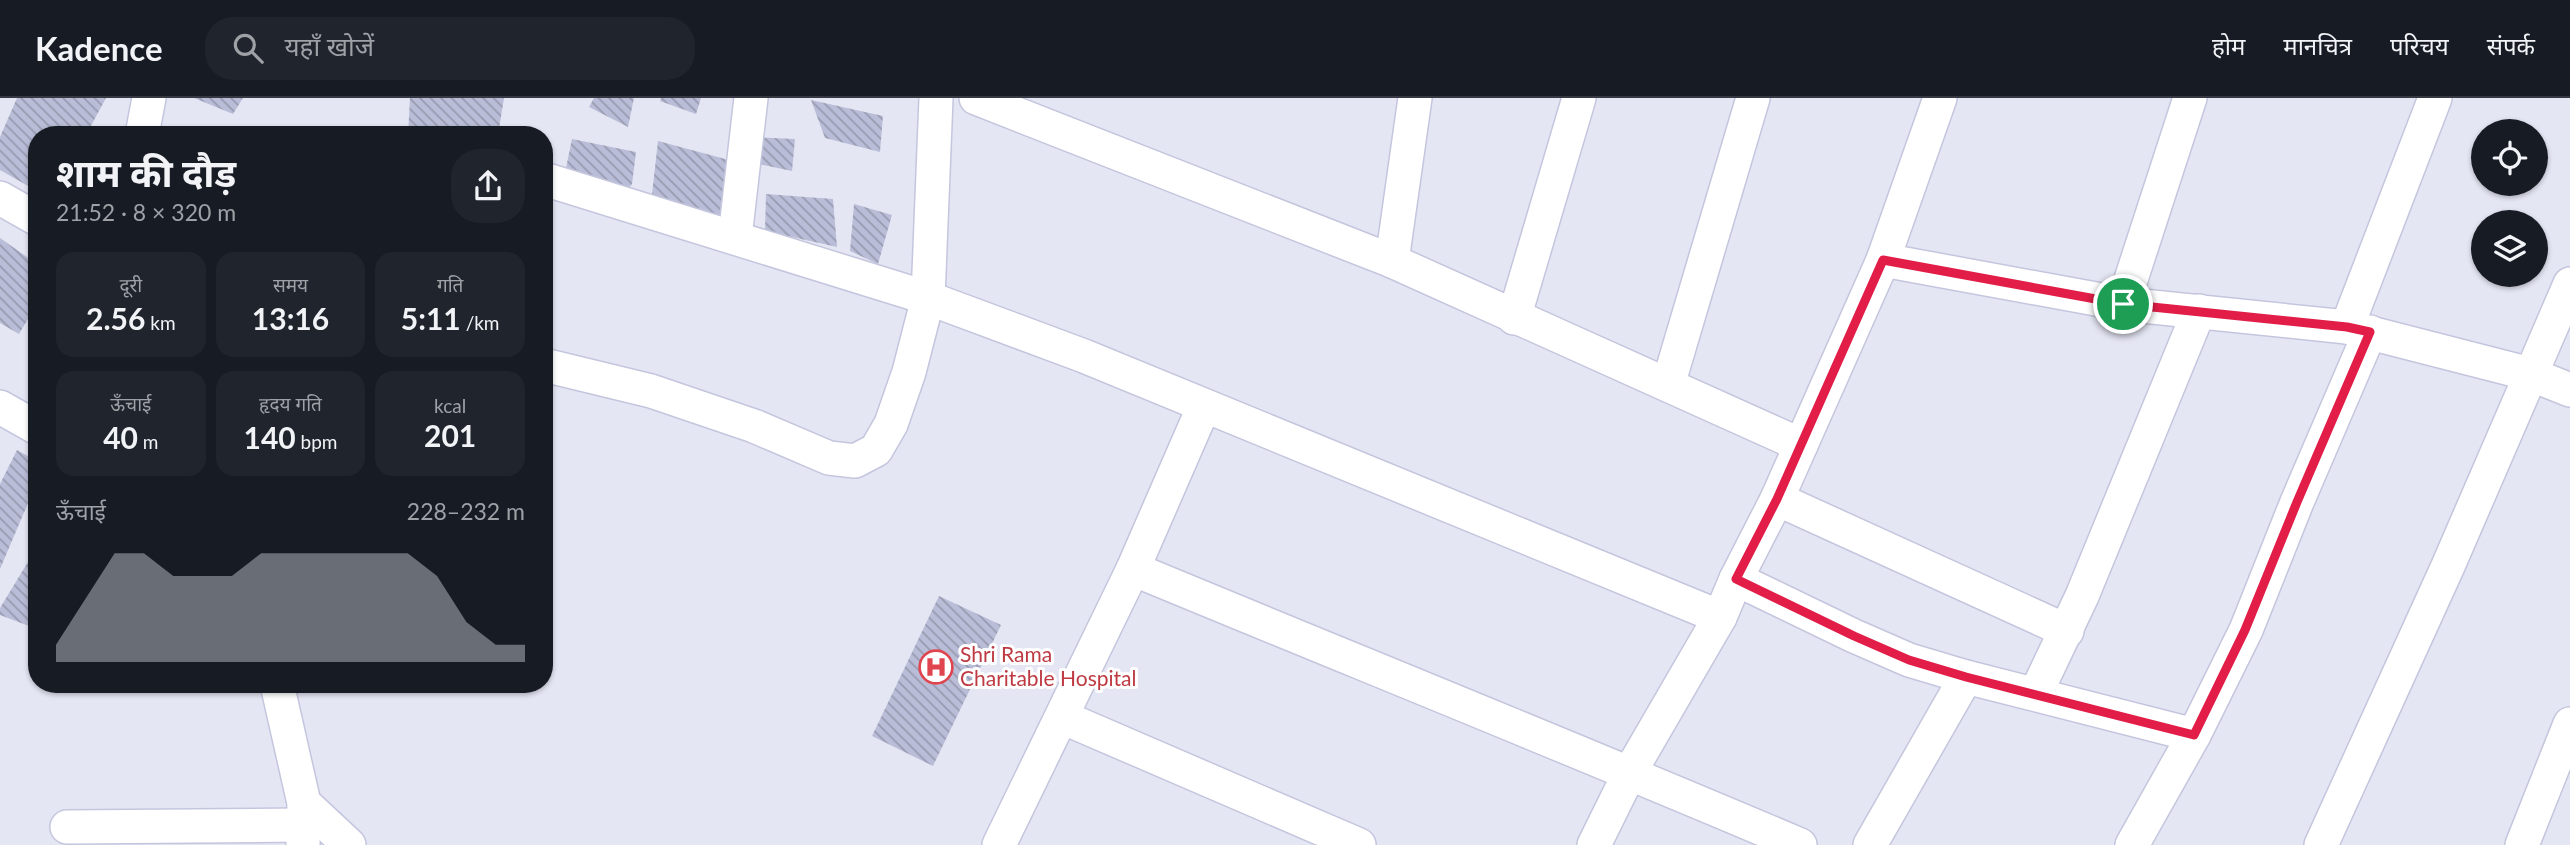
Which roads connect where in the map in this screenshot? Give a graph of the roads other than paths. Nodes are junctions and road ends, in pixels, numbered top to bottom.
1 (149, 98) edge
2 (751, 98) edge
3 (936, 98) edge
4 (976, 98) edge
5 (1415, 98) edge
6 (1579, 98) edge
7 (1753, 98) edge
8 (1940, 98) edge
9 (2190, 98) edge
10 (2435, 98) edge
11 (144, 126) edge
12 (553, 182) edge
13 (0, 198) edge
14 (28, 214) edge
15 (735, 237) junction
16 (1883, 260) junction
17 (1392, 261) junction
18 (2570, 284) edge
19 (928, 298) junction
20 (2123, 304) junction
21 (2199, 311) junction
22 (1514, 318) junction
23 (2358, 329) junction
24 (553, 367) edge
25 (2530, 374) junction
26 (1668, 384) junction
27 (2570, 390) edge
28 (1204, 406) junction
29 (0, 407) edge
30 (28, 423) edge
31 (1801, 445) junction
32 (1777, 499) junction
33 (1133, 569) junction
34 (1736, 579) junction
35 (1720, 617) junction
36 (2067, 631) junction
37 (1966, 677) junction
38 (279, 693) edge
39 (2036, 693) junction
40 (1062, 717) junction
41 (2570, 724) edge
42 (2194, 735) junction
43 (1630, 772) junction
44 (304, 824) edge
45 (67, 827) dead end
46 (168, 836) edge
47 (349, 845) edge
48 (999, 845) edge
49 (1359, 845) edge
50 (1594, 845) edge
51 (1800, 845) edge
52 (1870, 845) edge
53 (2132, 845) edge
54 (2321, 845) edge
55 (2522, 845) edge

1 - 11 street
2 - 15 street
3 - 19 street
4 - 17 street
5 - 17 street
6 - 22 street
7 - 26 street
8 - 16 street
9 - 20 street
10 - 23 street
12 - 15 street
13 - 14 street
15 - 19 street
16 - 20 street
16 - 31 street
17 - 22 street
18 - 25 street
19 - 24 street
19 - 28 street
20 - 21 street
21 - 23 street
21 - 36 street
22 - 26 street
23 - 25 street
23 - 42 street
25 - 27 street
25 - 54 street
26 - 31 street
28 - 33 street
28 - 35 street
29 - 30 street
31 - 32 street
32 - 34 street
32 - 36 street
33 - 40 street
33 - 43 street
34 - 35 street
34 - 37 street
35 - 43 street
36 - 39 street
37 - 39 street
37 - 52 street
38 - 44 street
39 - 42 street
40 - 48 street
40 - 49 street
41 - 55 street
42 - 53 street
43 - 50 street
43 - 51 street
44 - 46 street
44 - 47 street
45 - 46 street

